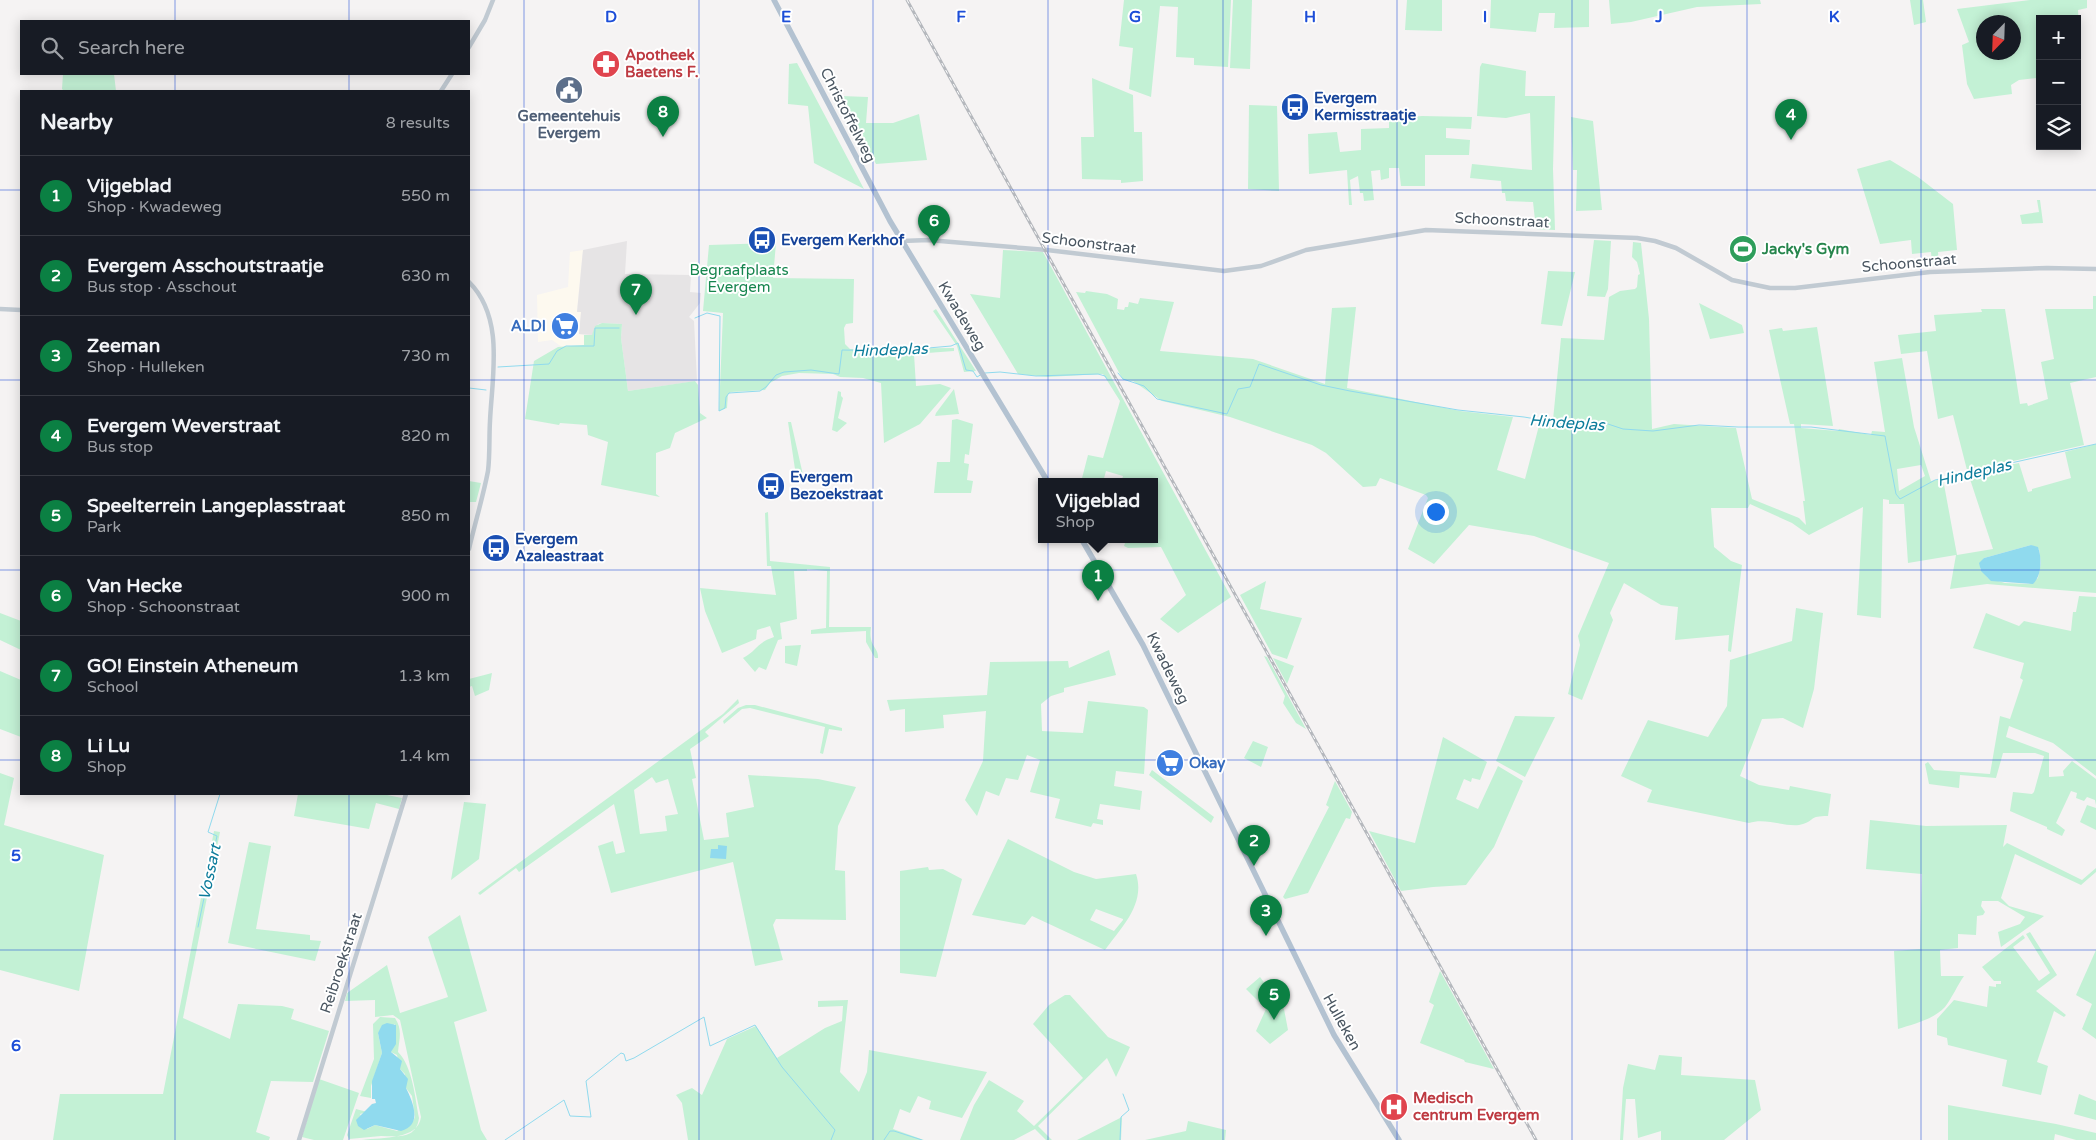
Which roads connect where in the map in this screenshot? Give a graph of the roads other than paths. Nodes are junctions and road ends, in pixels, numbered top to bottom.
1 (493, 0) edge
2 (774, 0) edge
3 (470, 45) edge
4 (451, 75) edge
5 (442, 90) edge
6 (902, 241) junction
7 (2096, 269) edge
8 (470, 283) edge
9 (0, 309) edge
10 (20, 310) edge
11 (1046, 478) edge
12 (1084, 543) edge
13 (470, 545) edge
14 (406, 795) edge
15 (1272, 912) joint
16 (299, 1140) edge
17 (1399, 1140) edge

1 - 3 street
2 - 6 main road, Christoffelweg
4 - 5 street
6 - 7 street, Schoonstraat
6 - 11 main road, Kwadeweg
8 - 13 street
9 - 10 street
12 - 15 main road, Kwadeweg
14 - 16 street, Reibroekstraat
15 - 17 main road, Hulleken

